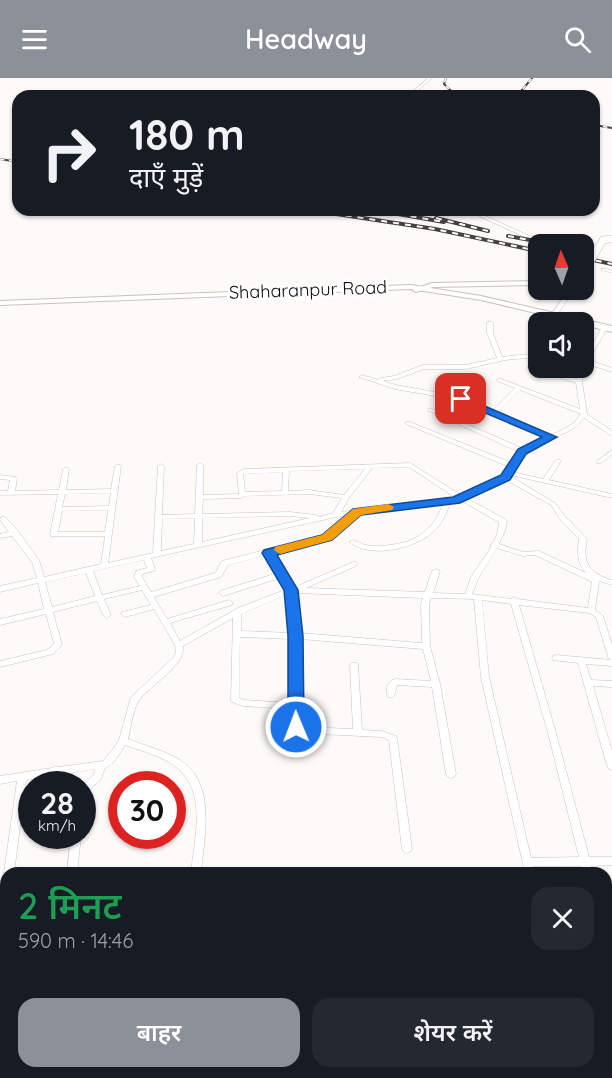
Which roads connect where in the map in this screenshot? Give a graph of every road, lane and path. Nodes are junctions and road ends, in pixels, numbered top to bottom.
1 (430, 78) edge
2 (417, 90) edge
3 (482, 216) edge
4 (528, 237) edge
5 (612, 238) edge
6 (594, 255) edge
7 (604, 269) dead end
8 (612, 272) edge
9 (528, 283) edge
10 (418, 289) junction
11 (0, 305) edge
12 (534, 312) edge
13 (490, 323) dead end
14 (608, 329) edge
15 (594, 348) edge
16 (528, 356) edge
17 (500, 359) junction
18 (594, 364) edge
19 (612, 370) edge
20 (362, 377) dead end
21 (567, 378) edge
22 (580, 378) edge
23 (499, 380) dead end
24 (370, 381) junction
25 (579, 382) junction
26 (519, 388) junction
27 (430, 410) dead end
28 (494, 412) junction
29 (584, 414) junction
30 (408, 423) dead end
31 (611, 432) edge
32 (551, 437) junction
33 (522, 451) junction
34 (612, 452) edge
35 (558, 461) dead end
36 (599, 462) dead end
37 (200, 465) dead end
38 (118, 466) dead end
39 (161, 466) dead end
40 (512, 466) junction
41 (369, 468) junction
42 (66, 469) dead end
43 (286, 470) junction
44 (507, 475) junction
45 (0, 477) edge
46 (545, 481) junction
47 (115, 490) junction
48 (62, 492) junction
49 (285, 492) junction
50 (0, 493) edge
51 (11, 493) junction
52 (242, 494) junction
53 (612, 495) edge
54 (201, 497) junction
55 (346, 497) junction
56 (461, 498) junction
57 (447, 503) junction
58 (113, 508) junction
59 (58, 509) junction
60 (357, 512) junction
61 (336, 515) junction
62 (200, 516) junction
63 (159, 517) junction
64 (319, 518) junction
65 (3, 519) dead end
66 (15, 533) junction
67 (108, 534) junction
68 (0, 536) edge
69 (352, 542) dead end
70 (494, 545) junction
71 (198, 546) junction
72 (269, 553) junction
73 (157, 554) junction
74 (147, 556) junction
75 (352, 564) dead end
76 (104, 566) junction
77 (88, 569) junction
78 (436, 571) dead end
79 (282, 574) junction
80 (42, 579) junction
81 (597, 580) junction
82 (612, 583) edge
83 (145, 587) junction
84 (0, 589) edge
85 (293, 590) junction
86 (223, 593) dead end
87 (150, 595) junction
88 (426, 595) junction
89 (473, 597) junction
90 (100, 599) junction
91 (514, 600) junction
92 (229, 603) dead end
93 (156, 606) junction
94 (49, 610) junction
95 (591, 611) junction
96 (237, 612) junction
97 (125, 614) dead end
98 (107, 615) dead end
99 (0, 622) edge
100 (165, 622) junction
101 (237, 634) junction
102 (296, 636) junction
103 (179, 645) junction
104 (426, 646) junction
105 (612, 657) edge
106 (555, 658) dead end
107 (581, 660) junction
108 (612, 663) edge
109 (0, 664) edge
110 (354, 665) dead end
111 (588, 683) junction
112 (436, 684) junction
113 (612, 684) edge
114 (391, 695) dead end
115 (296, 706) junction
116 (358, 733) junction
117 (123, 741) junction
118 (101, 766) junction
119 (612, 766) edge
120 (56, 770) joint
121 (50, 771) edge
122 (451, 774) dead end
123 (18, 777) edge
124 (96, 778) edge
125 (0, 780) edge
126 (18, 806) edge
127 (75, 849) edge
128 (407, 849) dead end
129 (585, 861) junction
130 (612, 861) edge
131 (10, 867) edge
132 (73, 867) edge
133 (196, 867) edge
134 (529, 867) edge
135 (537, 867) edge
136 (586, 867) edge

1 - 2 street
3 - 4 street
5 - 6 main road, bridge
7 - 8 street
9 - 10 main road
10 - 11 main road, Shaharanpur Road
10 - 12 main road, Shaharanpur Road
13 - 17 street
14 - 15 street
16 - 17 street
17 - 24 street
18 - 19 street
20 - 24 street
21 - 25 street
22 - 25 street
23 - 26 street
24 - 28 street
25 - 29 street
26 - 28 street
26 - 29 street
27 - 33 street
28 - 32 street
29 - 31 street
29 - 32 street
30 - 40 street
32 - 33 street
33 - 40 street
34 - 36 street
35 - 46 street
37 - 54 street
38 - 47 street
39 - 63 street
40 - 44 street
41 - 43 street
41 - 55 street
41 - 56 street
42 - 48 street
43 - 49 street
43 - 52 street
44 - 46 street
44 - 56 street
44 - 81 street
45 - 51 street
46 - 53 street
47 - 48 street
47 - 58 street
48 - 51 street
48 - 59 street
49 - 52 street
49 - 55 street
50 - 51 street
52 - 54 street
54 - 62 street
55 - 61 street
56 - 57 street
56 - 70 street
57 - 60 street
57 - 69 street
58 - 59 street
58 - 67 street
59 - 67 street
60 - 61 street
60 - 72 street
61 - 64 street
62 - 63 street
62 - 64 street
62 - 71 street
63 - 73 street
64 - 71 street
65 - 66 street
66 - 68 street
66 - 80 street
67 - 76 street
70 - 81 street
70 - 89 street
71 - 73 street
72 - 79 street
72 - 87 street
73 - 74 street
74 - 76 street
74 - 83 street
75 - 85 street
76 - 77 street
77 - 80 street
77 - 90 street
78 - 88 street
79 - 85 street
79 - 86 street
80 - 84 street
80 - 94 street
81 - 82 street
81 - 95 street
83 - 87 street
83 - 90 street
85 - 88 street
85 - 96 street
85 - 102 street
87 - 93 street
88 - 89 street
88 - 104 street
89 - 91 street
89 - 134 street
90 - 94 street
90 - 98 street
91 - 95 street
91 - 129 street
92 - 100 street
93 - 97 street
93 - 100 street
94 - 99 street
94 - 109 street
95 - 105 street
96 - 101 street
96 - 103 street
100 - 103 street
101 - 102 street
101 - 115 street
102 - 104 street
102 - 115 street
103 - 117 street
104 - 112 street
106 - 107 street
107 - 108 street
107 - 111 street
110 - 116 street
111 - 113 street
111 - 119 street
112 - 114 street
112 - 122 street
115 - 116 street
116 - 128 street
117 - 118 street
117 - 133 street
118 - 120 street
118 - 124 street
120 - 121 street
123 - 125 street
126 - 131 street
127 - 132 street
129 - 130 street
129 - 135 street
129 - 136 street

